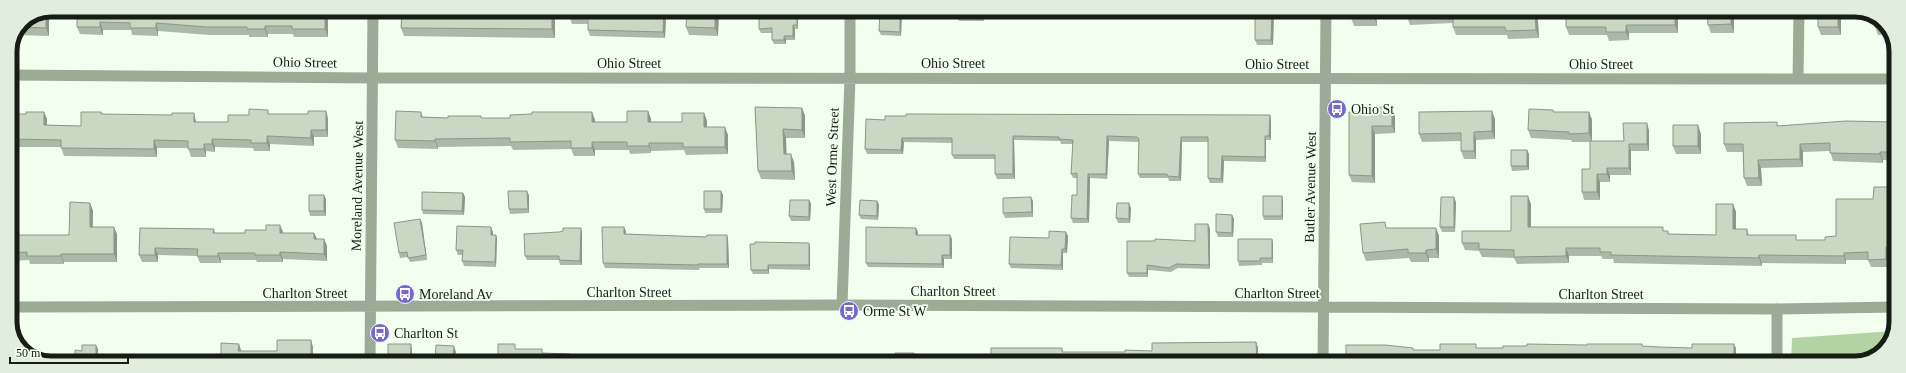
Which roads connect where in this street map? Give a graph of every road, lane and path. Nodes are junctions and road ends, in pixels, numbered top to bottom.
1 (373, 17) edge
2 (850, 17) edge
3 (1326, 17) edge
4 (1799, 17) edge
5 (17, 75) edge
6 (372, 78) junction
7 (850, 78) junction
8 (1326, 79) junction
9 (1798, 79) junction
10 (1889, 79) edge
11 (842, 306) junction
12 (1889, 307) edge
13 (17, 308) edge
14 (370, 308) junction
15 (1324, 308) junction
16 (1777, 309) junction
17 (370, 356) edge
18 (1323, 356) edge
19 (1776, 356) edge

1 - 6 street, Moreland Avenue West
2 - 7 street, West Orme Street
3 - 8 street, Butler Avenue West
4 - 9 street
5 - 6 street, Ohio Street
6 - 7 street, Ohio Street
6 - 14 street, Moreland Avenue West
7 - 8 street, Ohio Street
7 - 11 street, West Orme Street
8 - 9 street, Ohio Street
8 - 15 street, Butler Avenue West
9 - 10 street, Ohio Street
11 - 14 street, Charlton Street
11 - 15 street, Charlton Street
12 - 16 street, Charlton Street
13 - 14 street, Charlton Street
14 - 17 street, Moreland Avenue West
15 - 16 street, Charlton Street
15 - 18 street, Butler Avenue West
16 - 19 street

